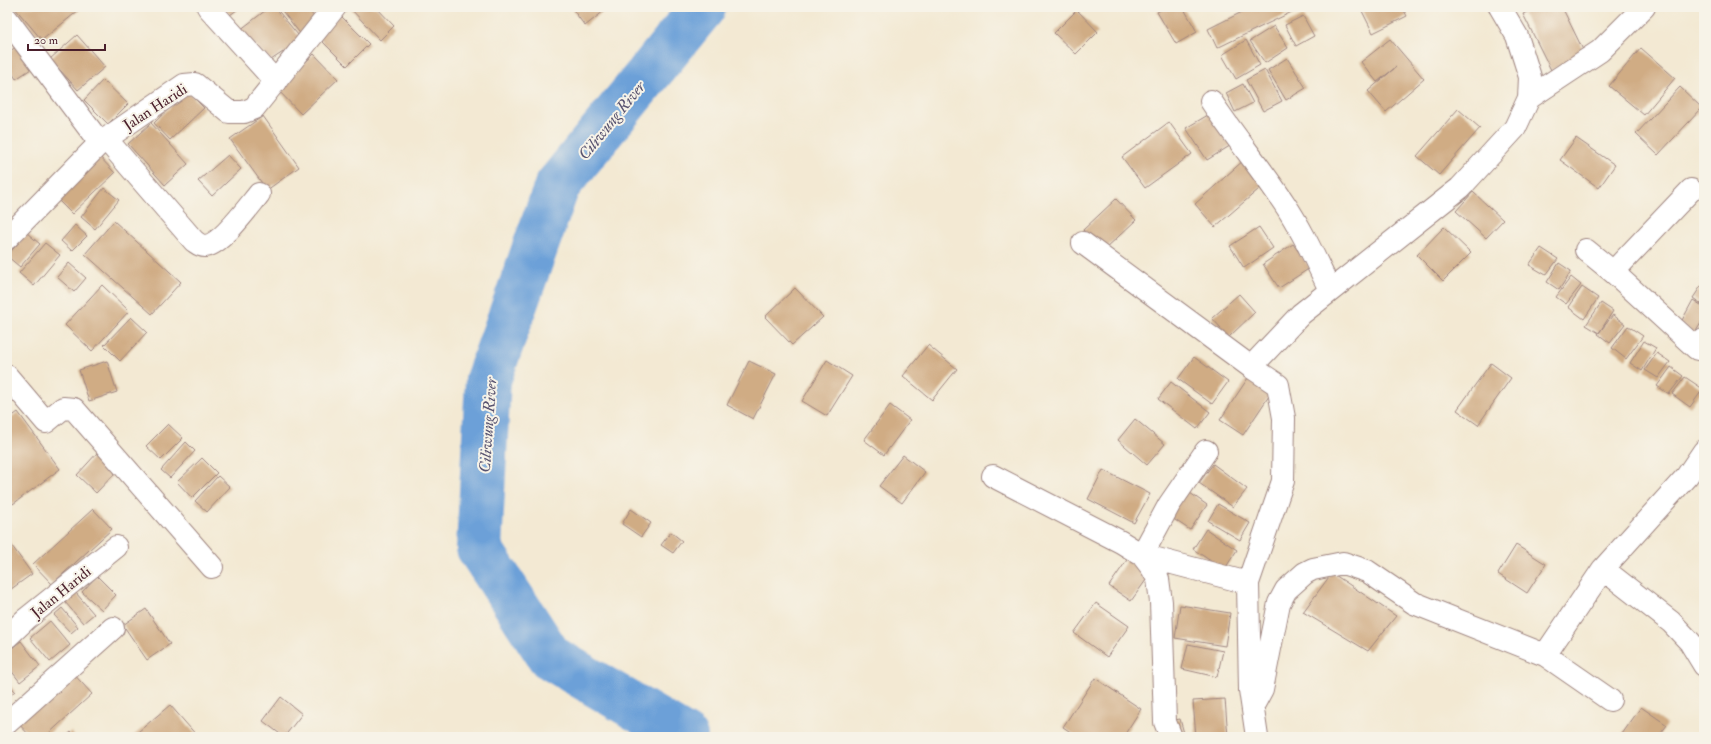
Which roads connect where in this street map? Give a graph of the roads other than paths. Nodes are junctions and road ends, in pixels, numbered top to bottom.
1 (208, 7) edge
2 (335, 7) edge
3 (1500, 7) edge
4 (1644, 7) edge
5 (10, 29) edge
6 (276, 82) junction
7 (1529, 98) junction
8 (1211, 101) dead end
9 (103, 141) junction
10 (1691, 190) dead end
11 (260, 194) dead end
12 (7, 238) edge
13 (1083, 243) dead end
14 (1586, 250) dead end
15 (1612, 272) junction
16 (1330, 290) junction
17 (1702, 349) edge
18 (1251, 367) junction
19 (7, 376) edge
20 (1206, 451) dead end
21 (1704, 451) edge
22 (992, 476) dead end
23 (116, 547) dead end
24 (1142, 555) junction
25 (212, 567) dead end
26 (1603, 569) junction
27 (1248, 583) junction
28 (113, 628) dead end
29 (7, 637) edge
30 (1546, 655) junction
31 (1704, 665) edge
32 (1610, 700) dead end
33 (1253, 704) junction
34 (7, 723) edge
35 (1171, 737) edge
36 (1257, 737) edge

1 - 6 street
2 - 6 street, Jalan Haridi
3 - 7 street
4 - 7 street
5 - 9 street
6 - 9 street, Jalan Haridi
7 - 16 street
8 - 16 street
9 - 11 street
9 - 12 street, Jalan Haridi
10 - 15 street
13 - 18 street
14 - 15 street
15 - 17 street
16 - 18 street
18 - 27 street
19 - 25 street
20 - 24 street
21 - 26 street
22 - 24 street
23 - 29 street, Jalan Haridi
24 - 27 street
24 - 35 street
26 - 30 street
26 - 31 street
27 - 33 street
28 - 34 street
30 - 32 street
30 - 33 street
33 - 36 street

